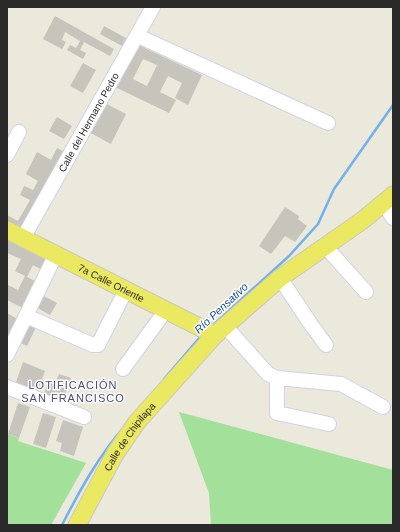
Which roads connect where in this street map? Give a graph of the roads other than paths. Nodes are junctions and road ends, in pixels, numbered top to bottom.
1 (153, 7) edge
2 (138, 36) junction
3 (328, 123) dead end
4 (19, 132) dead end
5 (7, 155) edge
6 (390, 205) edge
7 (7, 230) edge
8 (24, 238) junction
9 (325, 246) junction
10 (56, 254) junction
11 (280, 278) junction
12 (126, 290) junction
13 (366, 292) dead end
14 (166, 310) junction
15 (26, 316) junction
16 (216, 328) junction
17 (11, 339) edge
18 (326, 345) dead end
19 (7, 355) edge
20 (123, 369) dead end
21 (277, 378) junction
22 (7, 387) edge
23 (383, 407) dead end
24 (84, 417) dead end
25 (329, 424) dead end
26 (77, 525) edge

1 - 2 street, Calle del Hermano Pedro
2 - 3 street
2 - 8 street, Calle del Hermano Pedro
4 - 5 street
6 - 9 main road, Calle de Chipilapa
7 - 8 main road, 7a Calle Oriente
8 - 10 main road, 7a Calle Oriente
9 - 11 main road, Calle de Chipilapa
9 - 13 street
10 - 12 main road, 7a Calle Oriente
10 - 15 street
11 - 16 main road, Calle de Chipilapa
11 - 18 street
12 - 14 main road, 7a Calle Oriente
12 - 15 street
14 - 16 main road, 7a Calle Oriente
14 - 20 street
15 - 17 street
16 - 21 street
16 - 26 main road, Calle de Chipilapa
17 - 19 street
21 - 23 street
21 - 25 street
22 - 24 street

